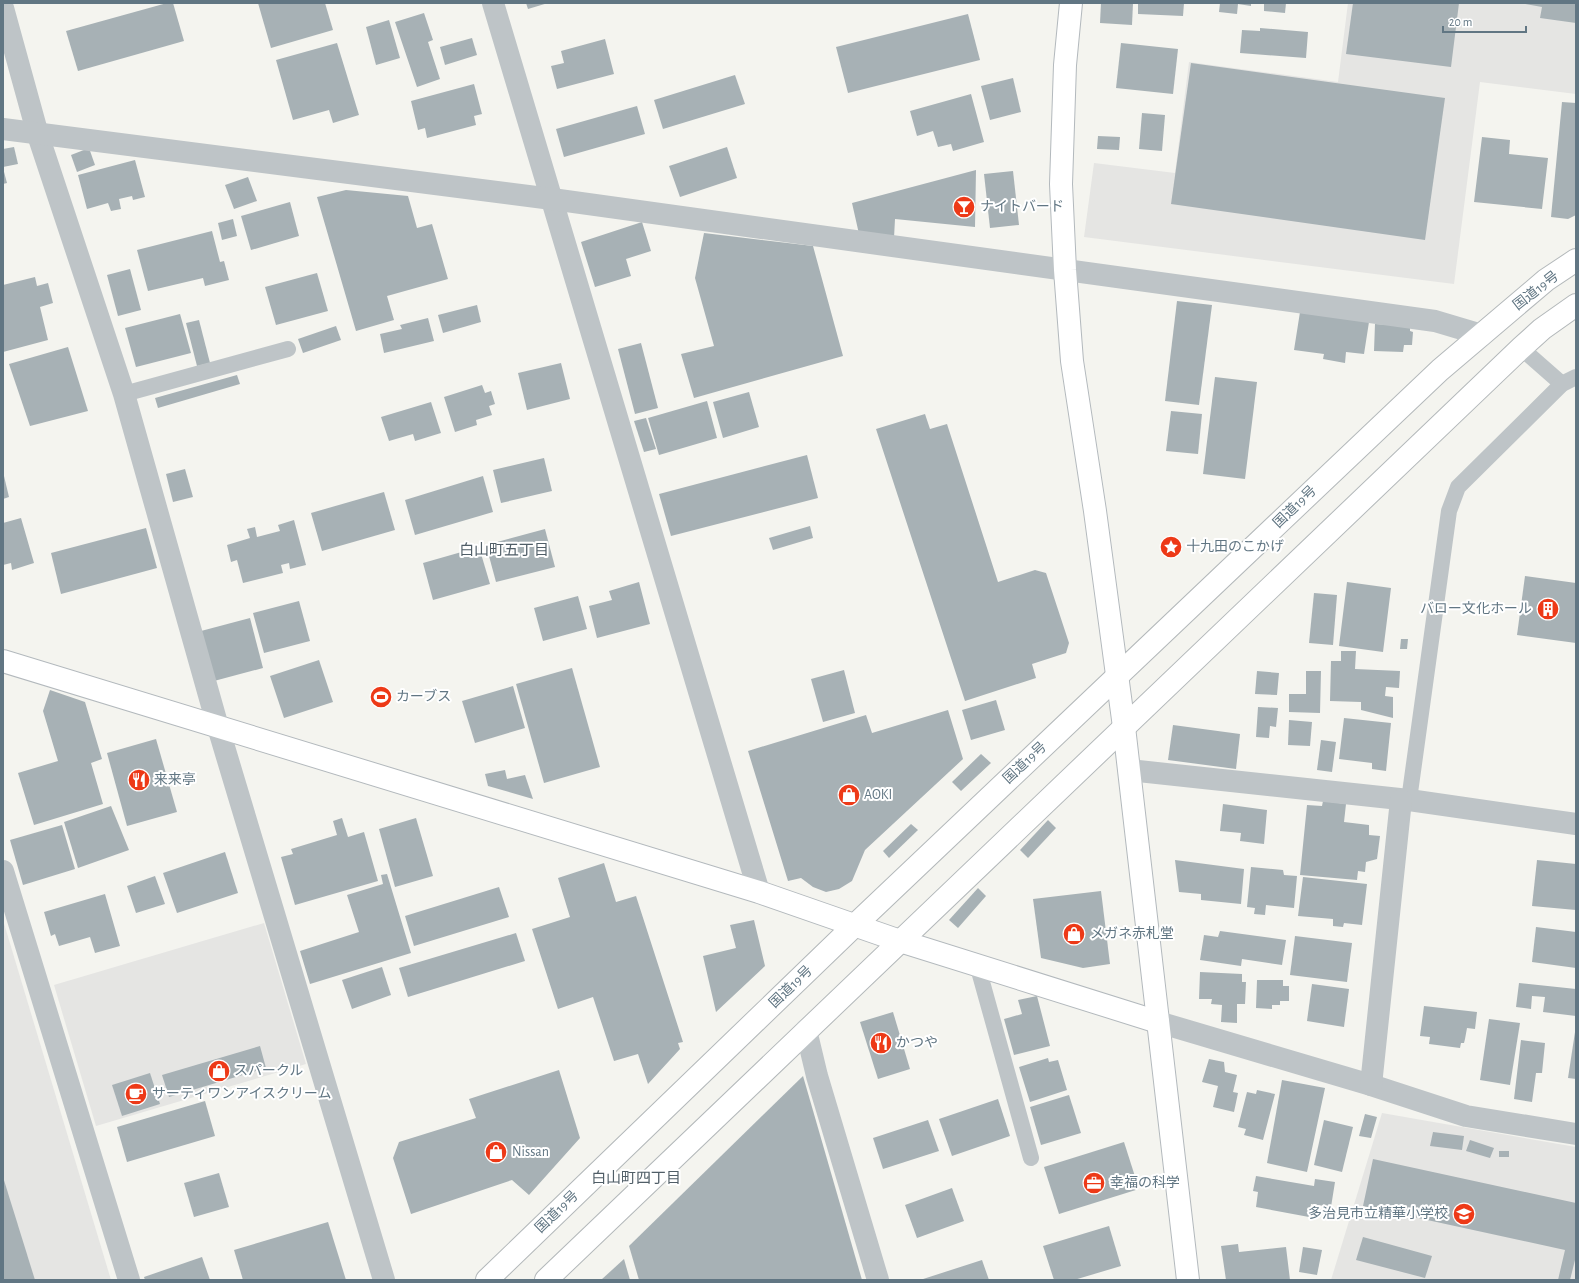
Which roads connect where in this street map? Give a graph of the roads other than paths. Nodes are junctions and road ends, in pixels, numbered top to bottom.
1 (493, 3) edge
2 (1071, 3) edge
3 (3, 8) edge
4 (3, 129) edge
5 (38, 135) junction
6 (552, 199) junction
7 (1576, 260) edge
8 (1065, 270) junction
9 (1576, 305) edge
10 (1482, 335) junction
11 (1521, 348) junction
12 (288, 349) dead end
13 (1569, 381) edge
14 (124, 394) junction
15 (3, 660) edge
16 (1116, 677) junction
17 (218, 727) junction
18 (1124, 727) junction
19 (1129, 770) junction
20 (1405, 800) junction
21 (1576, 824) edge
22 (3, 871) edge
23 (759, 892) junction
24 (854, 926) junction
25 (900, 941) junction
26 (977, 964) junction
27 (1158, 1022) junction
28 (806, 1030) junction
29 (1371, 1085) junction
30 (1576, 1134) edge
31 (1031, 1158) dead end
32 (129, 1280) edge
33 (384, 1280) edge
34 (486, 1280) edge
35 (546, 1280) edge
36 (878, 1280) edge
37 (1188, 1280) edge

1 - 6 street
2 - 8 main road
3 - 5 street
4 - 5 street
5 - 6 street
5 - 14 street
6 - 8 street
6 - 23 street
7 - 10 main road, 国道19号
8 - 10 street
8 - 16 main road
9 - 11 main road
10 - 16 main road, 国道19号
11 - 13 lane
11 - 18 main road
12 - 14 lane
13 - 20 lane
14 - 17 street
15 - 17 main road
16 - 18 main road
16 - 24 main road, 国道19号
17 - 23 main road
17 - 33 street
18 - 19 main road
18 - 25 main road
19 - 20 street
19 - 27 main road
20 - 21 street
20 - 29 street
22 - 32 street
23 - 24 main road
24 - 25 main road
24 - 34 main road, 国道19号
25 - 26 main road
25 - 28 main road
26 - 27 main road
26 - 31 lane
27 - 29 street
27 - 37 main road
28 - 35 main road
28 - 36 street
29 - 30 street

